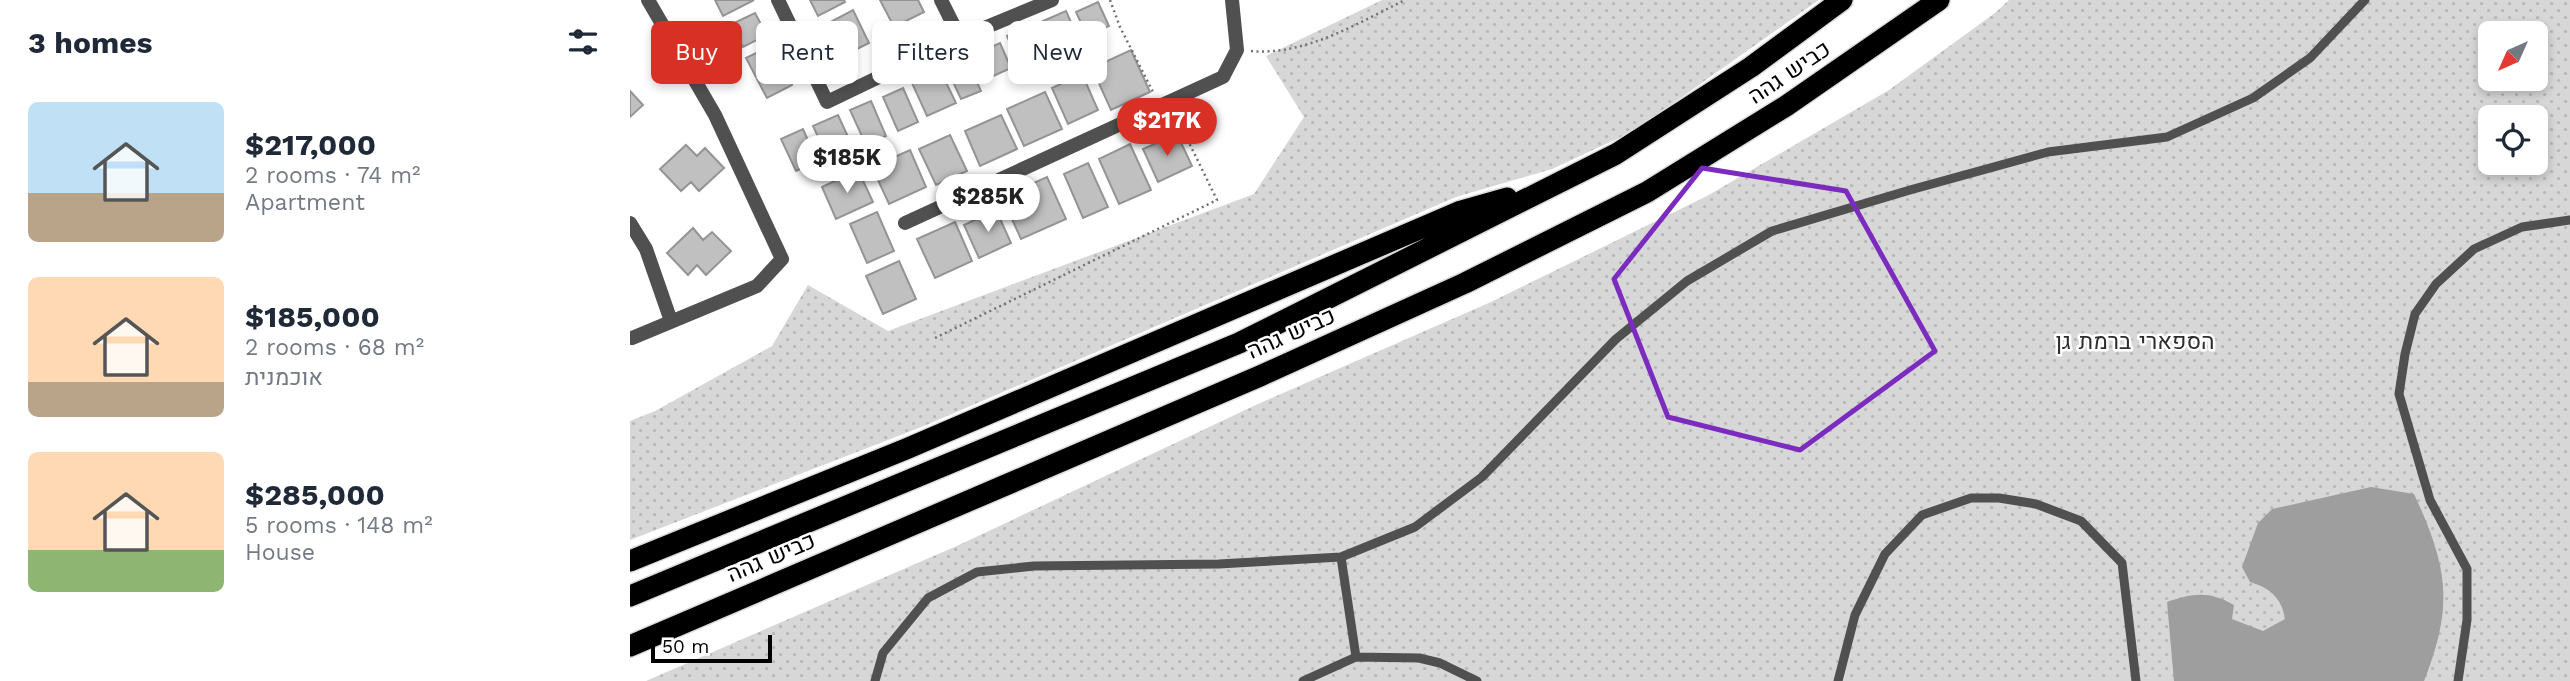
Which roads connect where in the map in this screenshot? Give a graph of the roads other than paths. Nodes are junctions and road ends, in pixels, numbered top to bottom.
1 (648, 0) edge
2 (778, 0) edge
3 (941, 0) edge
4 (1052, 0) edge
5 (1232, 0) edge
6 (1842, 0) edge
7 (1938, 0) edge
8 (2365, 0) edge
9 (952, 21) edge
10 (994, 24) edge
11 (872, 80) edge
12 (1556, 184) junction
13 (2570, 220) edge
14 (630, 223) edge
15 (905, 223) dead end
16 (671, 321) junction
17 (632, 338) dead end
18 (1341, 557) junction
19 (630, 561) edge
20 (630, 596) edge
21 (630, 646) edge
22 (1356, 657) junction
23 (876, 681) edge
24 (1303, 681) edge
25 (1477, 681) edge
26 (1838, 681) edge
27 (2136, 681) edge
28 (2458, 681) edge

1 - 16 street
2 - 11 street
3 - 9 street
4 - 10 street
5 - 15 street
6 - 12 highway, כביש גהה
7 - 21 highway, כביש גהה
8 - 18 lane
12 - 19 highway
12 - 20 highway, כביש גהה
13 - 28 lane
14 - 16 street
16 - 17 street
18 - 22 lane
18 - 23 lane
22 - 24 lane
22 - 25 lane
26 - 27 lane

